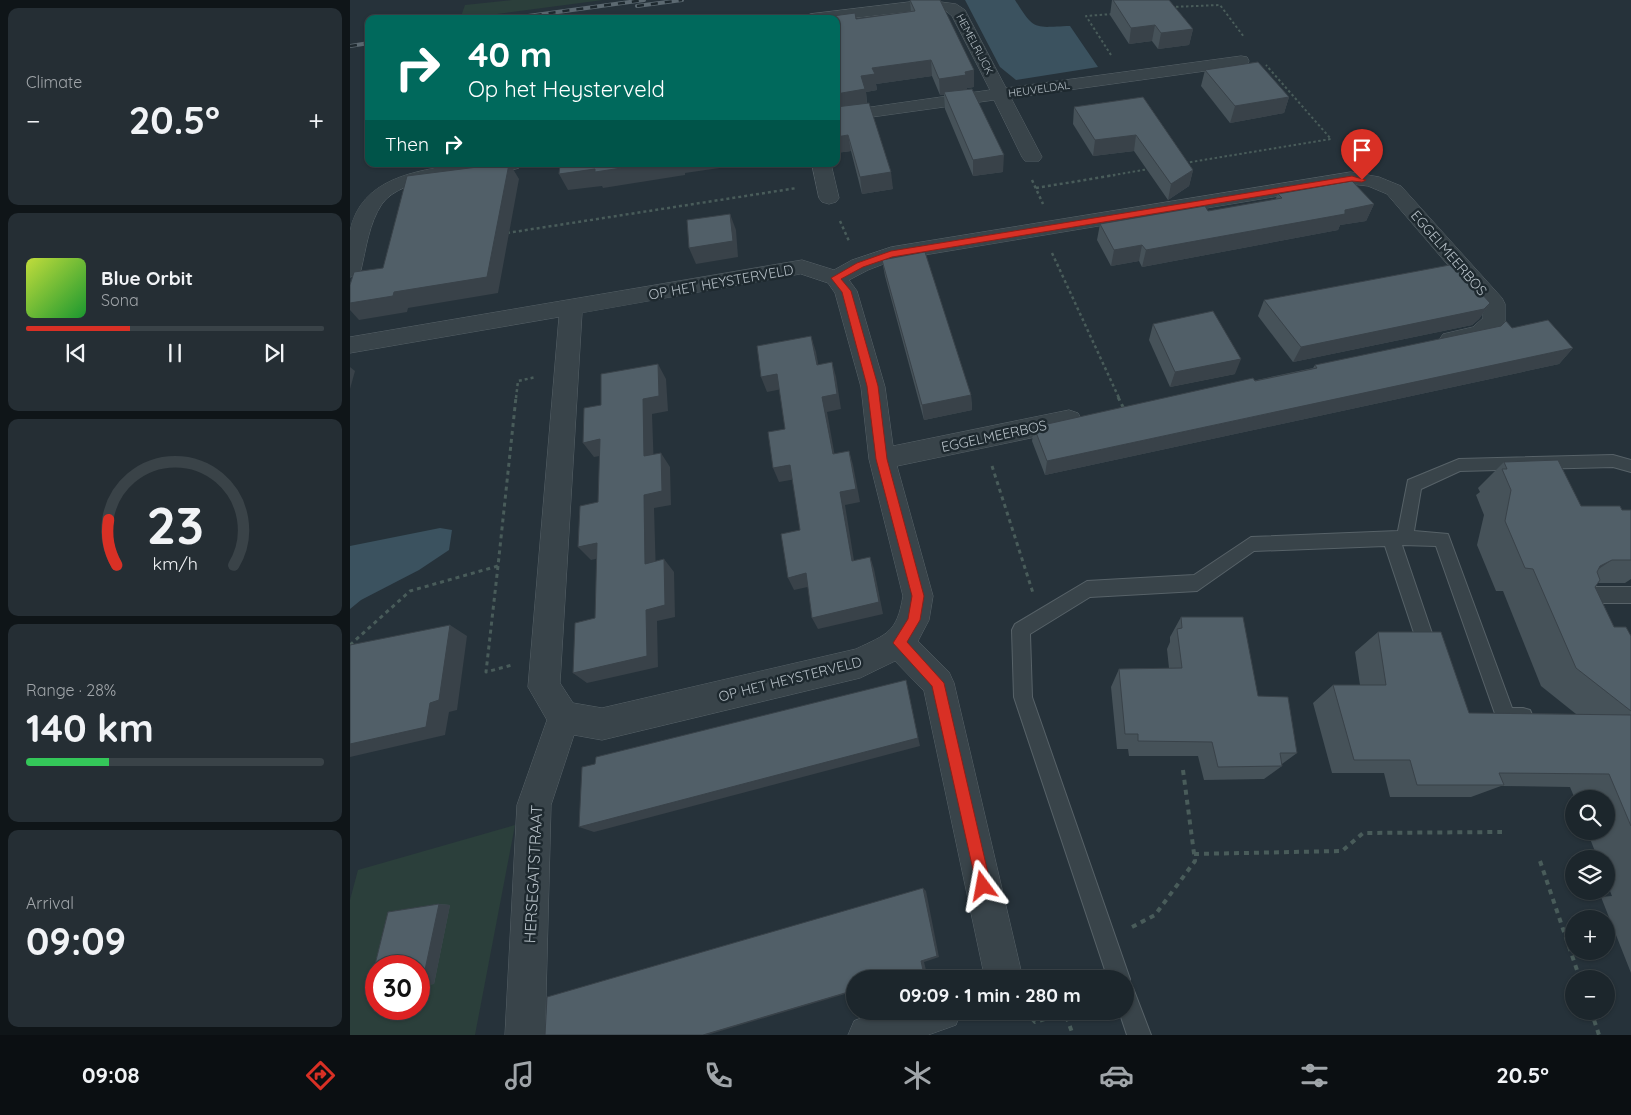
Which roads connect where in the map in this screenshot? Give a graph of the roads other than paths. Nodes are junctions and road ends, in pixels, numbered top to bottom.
1 (840, 15) edge
2 (1241, 61) dead end
3 (1001, 94) junction
4 (840, 116) edge
5 (1032, 157) dead end
6 (490, 167) edge
7 (822, 167) edge
8 (827, 191) road end
9 (350, 270) edge
10 (836, 278) junction
11 (571, 308) junction
12 (1432, 344) edge
13 (350, 345) edge
14 (1124, 409) edge
15 (882, 459) junction
16 (1631, 466) edge
17 (1398, 538) junction
18 (1574, 595) edge
19 (1631, 595) edge
20 (900, 643) junction
21 (1434, 669) edge
22 (564, 717) junction
23 (1535, 717) edge
24 (1002, 970) edge
25 (1116, 970) edge
26 (914, 1020) edge
27 (1133, 1020) edge
28 (525, 1035) edge
29 (868, 1035) edge
30 (1138, 1035) edge

1 - 3 street, HEMELRIJCK
2 - 3 street, HEUVELDAL
3 - 4 street, HEUVELDAL
3 - 5 street, HEMELRIJCK
6 - 9 street
7 - 8 street
10 - 11 street, OP HET HEYSTERVELD
10 - 12 street, EGGELMEERBOS
10 - 15 street
11 - 13 street, OP HET HEYSTERVELD
11 - 22 street
14 - 15 street, EGGELMEERBOS
15 - 20 street
16 - 17 lane
17 - 21 lane
17 - 23 lane
17 - 25 lane
18 - 19 lane
20 - 22 street, OP HET HEYSTERVELD
20 - 24 street
22 - 28 street, HERSEGATSTRAAT
26 - 29 street
27 - 30 lane

